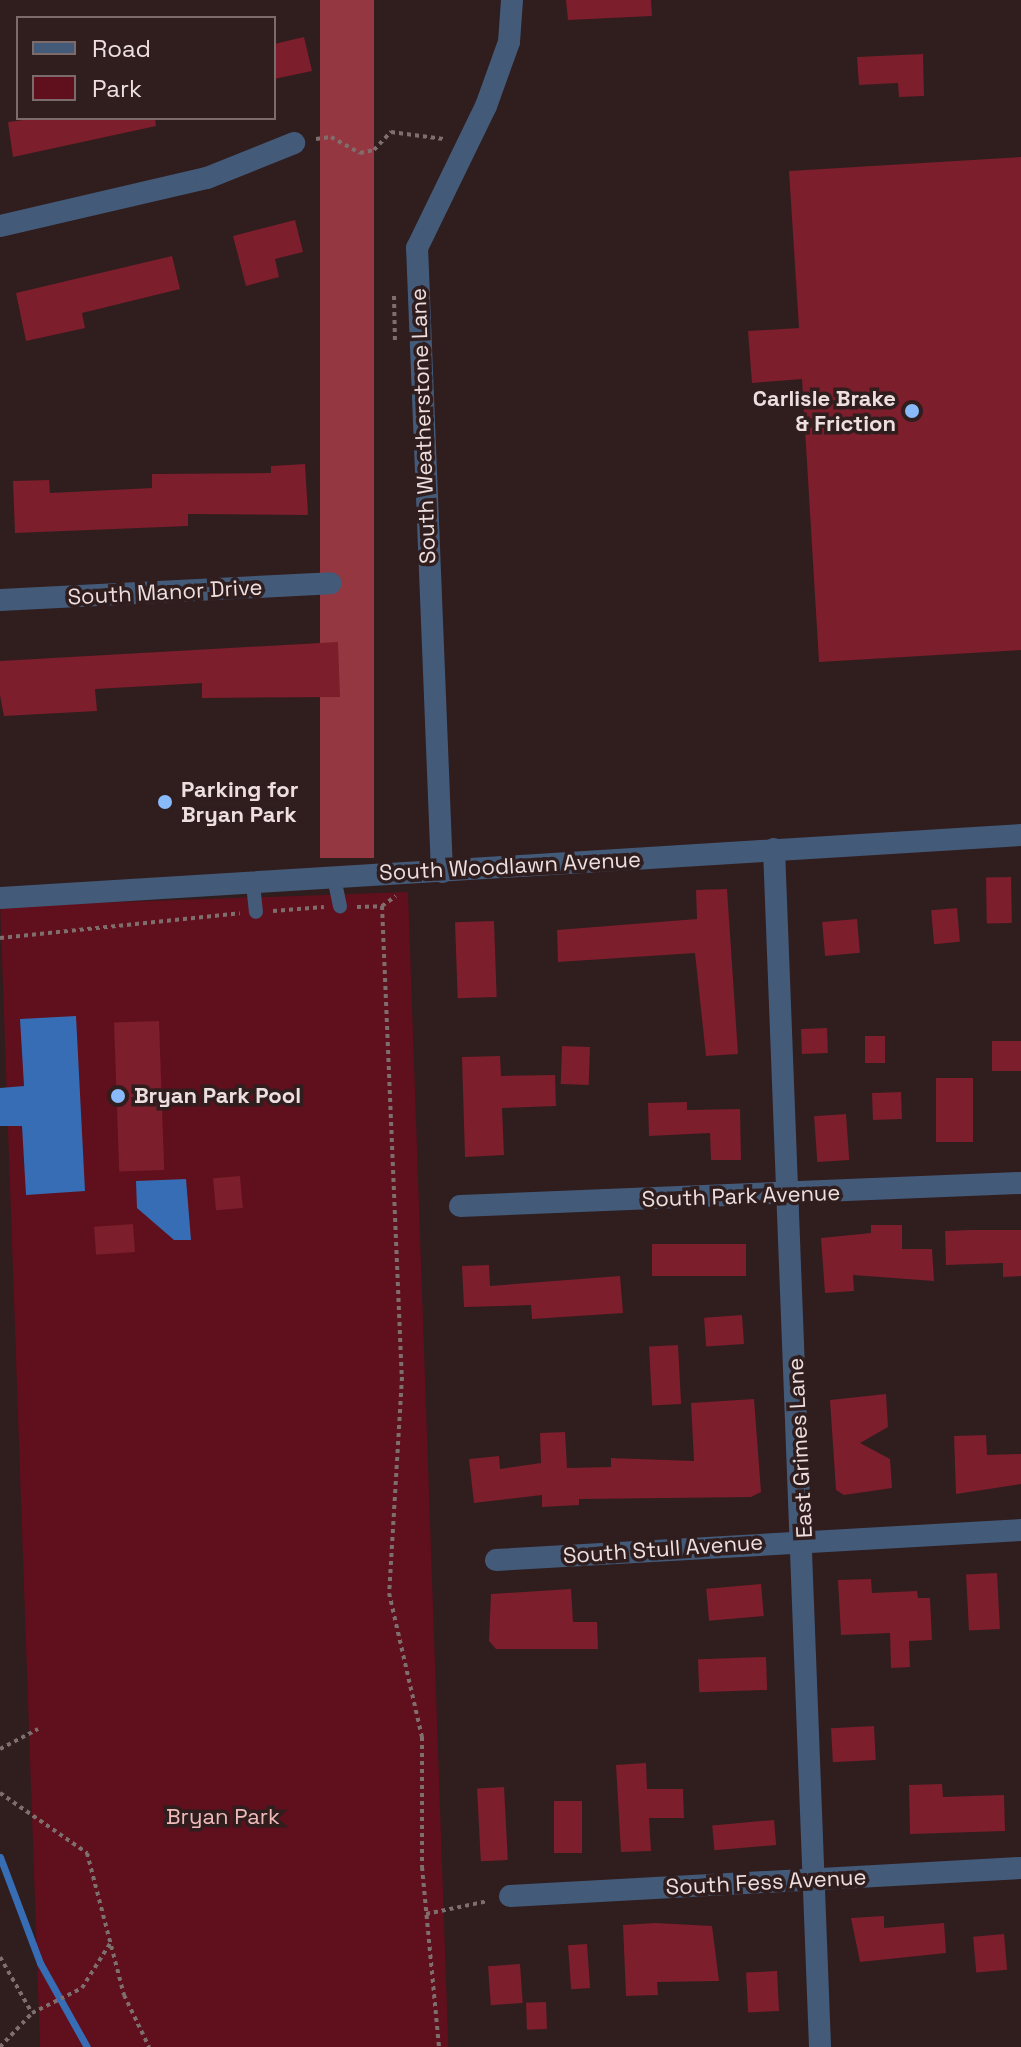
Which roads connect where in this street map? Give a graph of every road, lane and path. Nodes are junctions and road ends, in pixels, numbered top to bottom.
1 (512, 0) edge
2 (444, 139) dead end
3 (294, 143) joint
4 (0, 226) edge
5 (331, 583) dead end
6 (0, 600) edge
7 (1021, 835) edge
8 (774, 849) junction
9 (442, 872) junction
10 (334, 878) junction
11 (253, 884) junction
12 (396, 891) dead end
13 (0, 898) edge
14 (340, 906) junction
15 (382, 906) junction
16 (256, 912) junction
17 (0, 938) edge
18 (1021, 1183) edge
19 (786, 1194) junction
20 (460, 1206) dead end
21 (1021, 1530) edge
22 (805, 1540) junction
23 (496, 1560) dead end
24 (38, 1729) dead end
25 (0, 1749) edge
26 (0, 1793) edge
27 (1021, 1868) edge
28 (812, 1879) junction
29 (510, 1896) joint
30 (426, 1914) junction
31 (111, 1942) junction
32 (0, 1957) edge
33 (32, 2013) junction
34 (0, 2047) edge
35 (149, 2047) edge
36 (439, 2047) edge
37 (820, 2047) edge

1 - 9 street, South Weatherstone Lane
2 - 3 path
3 - 4 street
5 - 6 street, South Manor Drive
7 - 8 street, South Woodlawn Avenue
8 - 9 street, South Woodlawn Avenue
8 - 19 street, East Grimes Lane
9 - 10 street, South Woodlawn Avenue
10 - 11 street, South Woodlawn Avenue
10 - 14 lane
11 - 13 street, South Woodlawn Avenue
11 - 16 lane
12 - 15 path
14 - 15 path
14 - 16 path
15 - 30 path
16 - 17 path
18 - 19 street, South Park Avenue
19 - 20 street, South Park Avenue
19 - 22 street, East Grimes Lane
21 - 22 street, South Stull Avenue
22 - 23 street, South Stull Avenue
22 - 28 street, East Grimes Lane
24 - 25 path
26 - 31 path
27 - 28 street, South Fess Avenue
28 - 29 street, South Fess Avenue
28 - 37 street, East Grimes Lane
29 - 30 path
30 - 36 path
31 - 33 path
31 - 35 path
32 - 33 path
33 - 34 path

